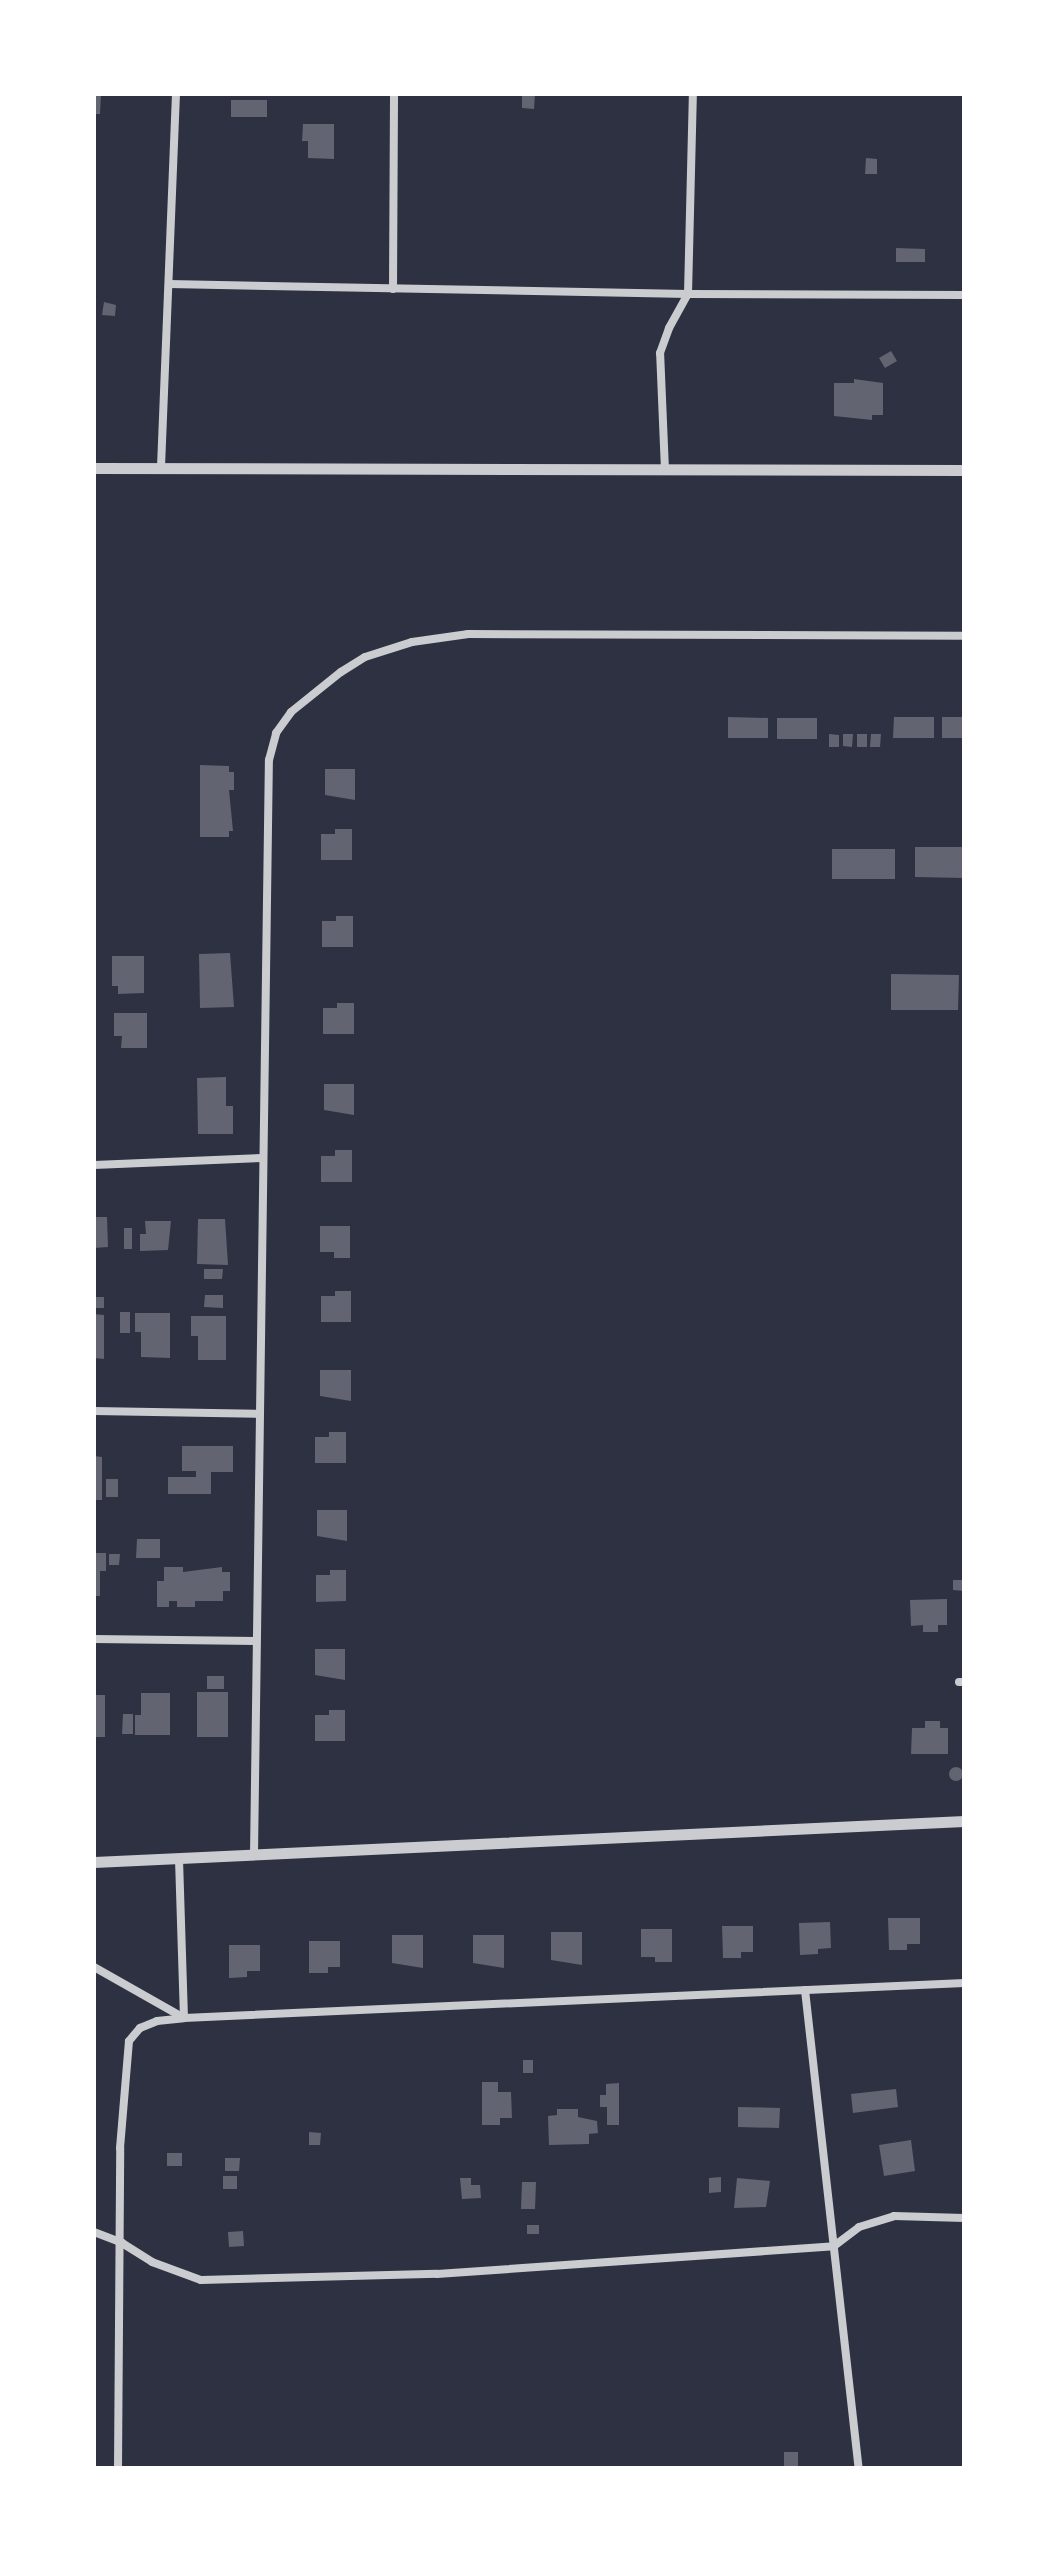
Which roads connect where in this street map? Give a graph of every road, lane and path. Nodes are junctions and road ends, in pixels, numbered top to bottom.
1 (176, 94) edge
2 (394, 94) edge
3 (693, 94) edge
4 (169, 284) junction
5 (393, 289) junction
6 (688, 294) junction
7 (964, 295) edge
8 (161, 467) junction
9 (94, 468) edge
10 (665, 470) junction
11 (964, 470) edge
12 (964, 636) edge
13 (263, 1158) junction
14 (94, 1165) edge
15 (94, 1411) edge
16 (260, 1414) junction
17 (94, 1639) edge
18 (256, 1641) junction
19 (964, 1821) edge
20 (254, 1855) junction
21 (179, 1858) junction
22 (94, 1862) edge
23 (94, 1967) edge
24 (964, 1983) edge
25 (805, 1990) junction
26 (184, 2018) junction
27 (964, 2218) edge
28 (94, 2232) edge
29 (122, 2243) junction
30 (834, 2246) junction
31 (118, 2468) edge
32 (859, 2468) edge

1 - 4 street
2 - 5 street
3 - 6 street
4 - 5 street
4 - 8 street
5 - 6 street
6 - 7 street
6 - 10 street
8 - 9 street
8 - 10 street
10 - 11 street
12 - 13 street
13 - 14 street
13 - 16 street
15 - 16 street
16 - 18 street
17 - 18 street
18 - 20 street
19 - 20 street
20 - 21 street
21 - 22 street
21 - 26 street
23 - 26 street
24 - 25 street
25 - 26 street
25 - 30 street
26 - 29 street
27 - 30 street
28 - 29 street
29 - 30 street
29 - 31 street
30 - 32 street

